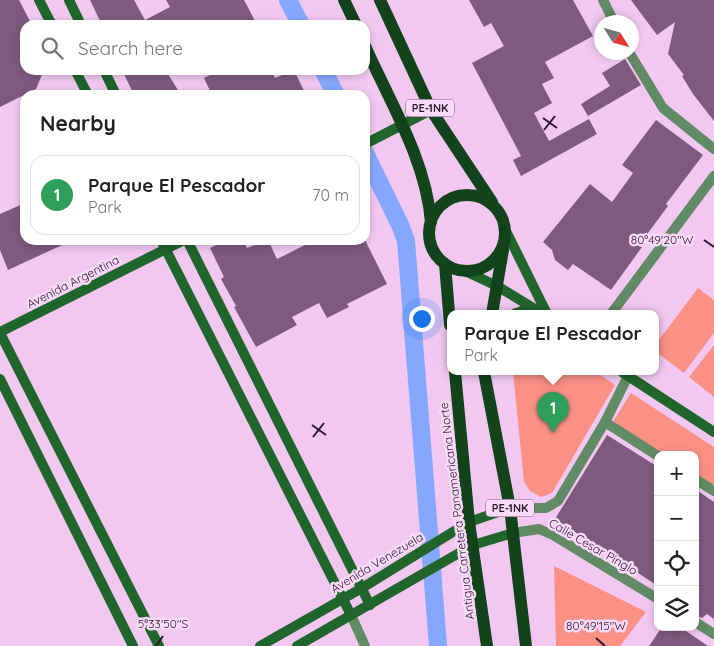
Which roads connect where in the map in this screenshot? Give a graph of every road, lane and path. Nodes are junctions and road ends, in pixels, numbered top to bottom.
1 (39, 0) edge
2 (69, 0) edge
3 (344, 0) edge
4 (380, 0) edge
5 (603, 0) edge
6 (610, 15) edge
7 (49, 20) edge
8 (79, 20) edge
9 (354, 20) edge
10 (370, 57) edge
11 (634, 60) edge
12 (78, 75) edge
13 (106, 75) edge
14 (85, 90) edge
15 (114, 90) edge
16 (432, 110) junction
17 (401, 125) junction
18 (370, 141) edge
19 (714, 149) edge
20 (714, 176) edge
21 (497, 208) junction
22 (431, 222) junction
23 (505, 229) junction
24 (162, 245) edge
25 (165, 245) edge
26 (190, 245) edge
27 (504, 246) junction
28 (445, 264) junction
29 (465, 272) junction
30 (497, 286) junction
31 (449, 310) edge
32 (493, 310) edge
33 (537, 310) edge
34 (542, 310) edge
35 (614, 310) edge
36 (0, 333) edge
37 (455, 375) edge
38 (485, 375) edge
39 (625, 375) edge
40 (627, 375) edge
41 (0, 380) edge
42 (604, 422) junction
43 (714, 432) edge
44 (654, 453) edge
45 (699, 482) edge
46 (714, 491) edge
47 (510, 508) junction
48 (469, 522) junction
49 (513, 533) junction
50 (473, 546) junction
51 (362, 588) junction
52 (654, 597) edge
53 (343, 599) junction
54 (370, 605) junction
55 (351, 615) junction
56 (699, 625) edge
57 (714, 634) edge
58 (133, 646) edge
59 (159, 646) edge
60 (260, 646) edge
61 (297, 646) edge
62 (365, 646) edge
63 (487, 646) edge
64 (526, 646) edge

1 - 7 street
2 - 8 street
3 - 9 main road
4 - 16 main road, PE-1NK
5 - 6 street
10 - 17 main road, PE-1NK
11 - 19 street
12 - 14 street
13 - 15 street
16 - 17 street
16 - 21 main road, PE-1NK
17 - 18 street
17 - 22 main road, PE-1NK
20 - 35 street
21 - 22 main road
21 - 23 main road, PE-1NK
22 - 28 main road, PE-1NK
23 - 27 main road, PE-1NK
23 - 34 street
24 - 36 street, Avenida Argentina
25 - 53 street
26 - 51 street
27 - 29 main road
27 - 30 main road, PE-1NK
28 - 29 main road
28 - 31 main road
29 - 30 street
30 - 32 main road, PE-1NK
30 - 33 street
36 - 59 street
37 - 48 main road, Antigua Carretera Panamericana Norte / PE-1NK
38 - 47 main road, PE-1NK
39 - 42 street
40 - 43 street
41 - 58 street
42 - 44 street
42 - 47 street
45 - 46 street
47 - 48 street, Avenida Venezuela
47 - 49 main road, PE-1NK
48 - 50 main road, Antigua Carretera Panamericana Norte / PE-1NK
48 - 51 street, Avenida Venezuela
49 - 50 street
49 - 52 street, Calle Cesar Pinglo
49 - 64 main road, PE-1NK
50 - 54 street
50 - 63 main road, Antigua Carretera Panamericana Norte / PE-1NK
51 - 53 street, Avenida Venezuela
51 - 54 street
53 - 55 street
53 - 60 street, Avenida Venezuela
54 - 55 street
55 - 61 street
55 - 62 street
56 - 57 street

